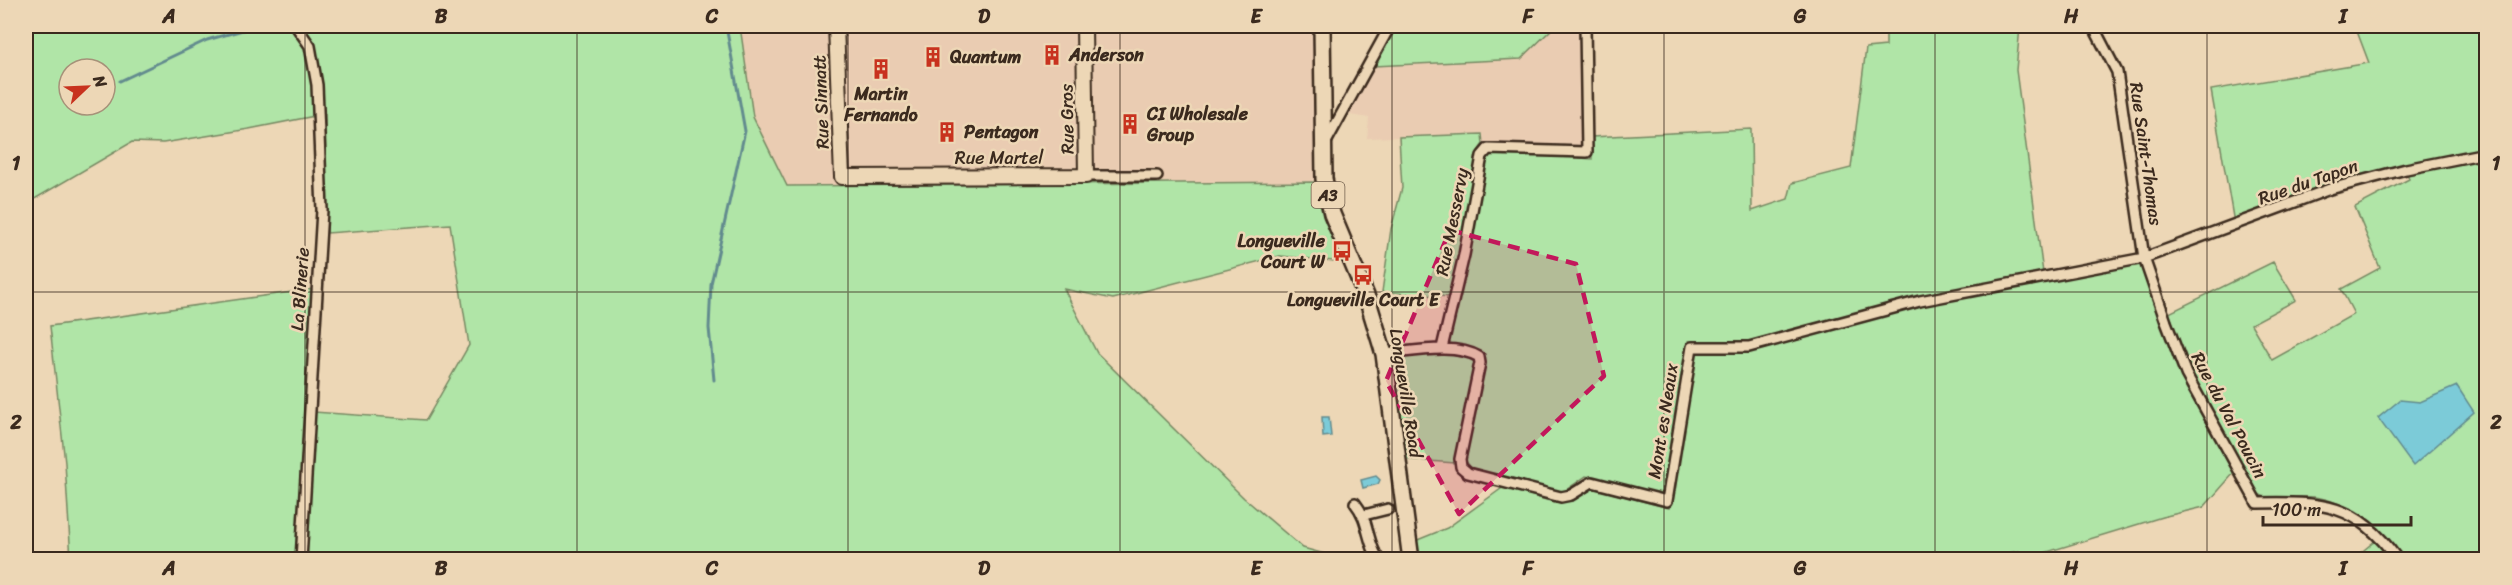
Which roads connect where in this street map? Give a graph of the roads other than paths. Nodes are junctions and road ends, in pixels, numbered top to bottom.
1 (296, 26) edge
2 (836, 26) edge
3 (1084, 26) edge
4 (1322, 26) edge
5 (1390, 26) edge
6 (1585, 26) edge
7 (2093, 26) edge
8 (1324, 146) junction
9 (2487, 153) edge
10 (1086, 176) junction
11 (1157, 176) dead end
12 (842, 177) joint
13 (2144, 258) junction
14 (1442, 348) junction
15 (1384, 354) junction
16 (1355, 503) dead end
17 (1388, 509) dead end
18 (1364, 515) junction
19 (301, 560) edge
20 (1379, 560) edge
21 (1410, 560) edge
22 (2398, 560) edge

1 - 19 street, La Blinerie
2 - 12 street, Rue Sinnatt
3 - 10 street, Rue Gros
4 - 8 main road, Longueville Road / A3
5 - 8 street
6 - 14 street, Rue Messervy
7 - 13 street, Rue Saint-Thomas
8 - 15 main road, Longueville Road / A3
9 - 13 street, Rue du Tapon
10 - 11 street, Rue Martel
10 - 12 street, Rue Martel
13 - 14 street, Mont es Neaux
13 - 22 street, Rue du Val Poucin
14 - 15 street, Mont es Neaux
15 - 21 main road, Longueville Road / A3
16 - 18 street
17 - 18 street
18 - 20 street

